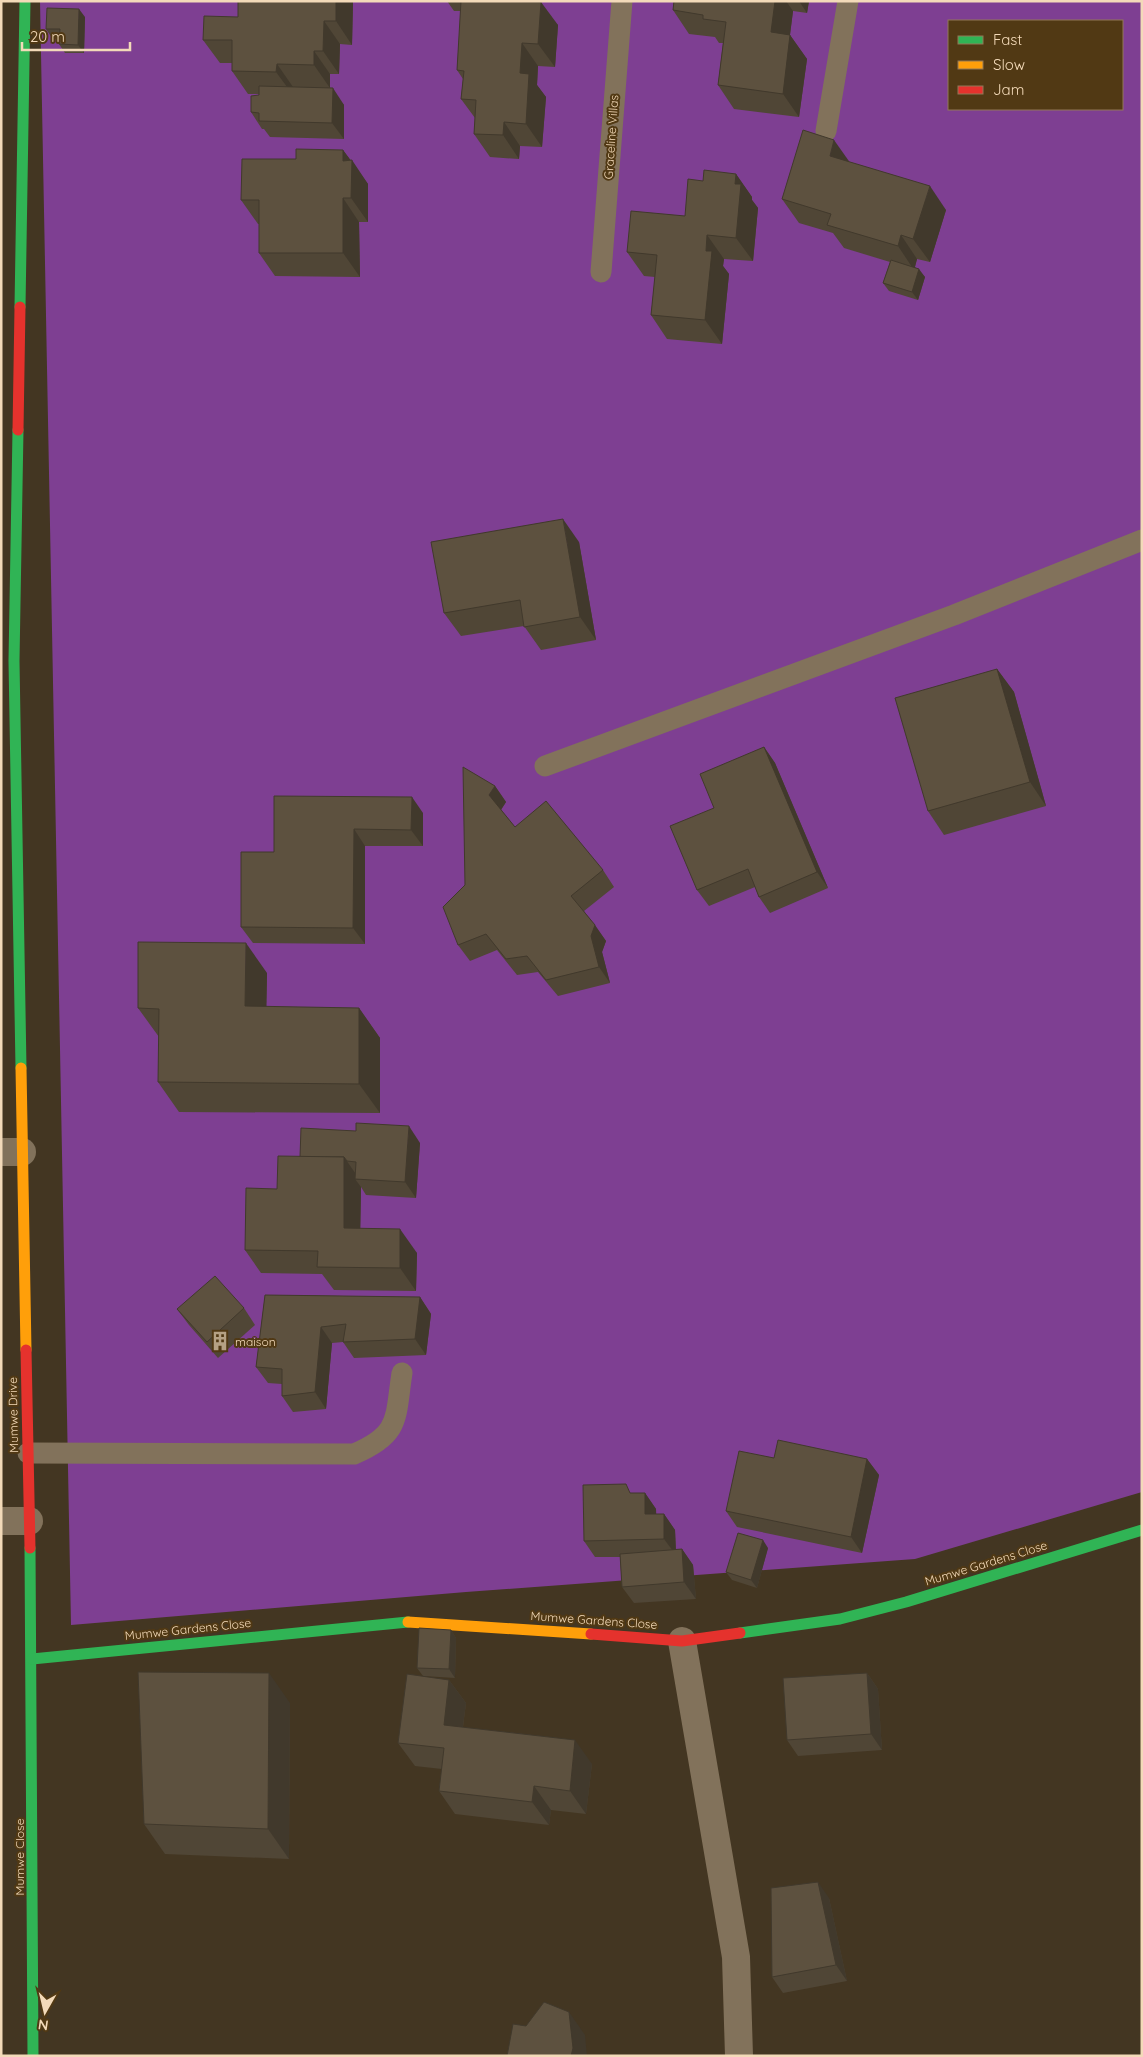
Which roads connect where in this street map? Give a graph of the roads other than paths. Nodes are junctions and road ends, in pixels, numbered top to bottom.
1 (25, 1) edge
2 (622, 1) edge
3 (848, 1) edge
4 (826, 131) dead end
5 (600, 272) dead end
6 (1142, 540) edge
7 (7, 661) edge
8 (545, 766) dead end
9 (12, 1152) edge
10 (402, 1373) dead end
11 (28, 1453) junction
12 (1, 1521) edge
13 (29, 1521) junction
14 (1142, 1530) edge
15 (682, 1641) junction
16 (32, 1659) junction
17 (33, 2056) edge
18 (739, 2056) edge

1 - 7 street, Mumwe Drive
2 - 5 lane, Graceline Villas
3 - 4 lane
6 - 8 lane
7 - 9 street, Mumwe Drive
9 - 11 street, Mumwe Drive
10 - 11 lane
11 - 13 street, Mumwe Drive
12 - 13 street
13 - 16 street, Mumwe Drive
14 - 15 street, Mumwe Gardens Close
15 - 16 street, Mumwe Gardens Close
15 - 18 street
16 - 17 street, Mumwe Close

